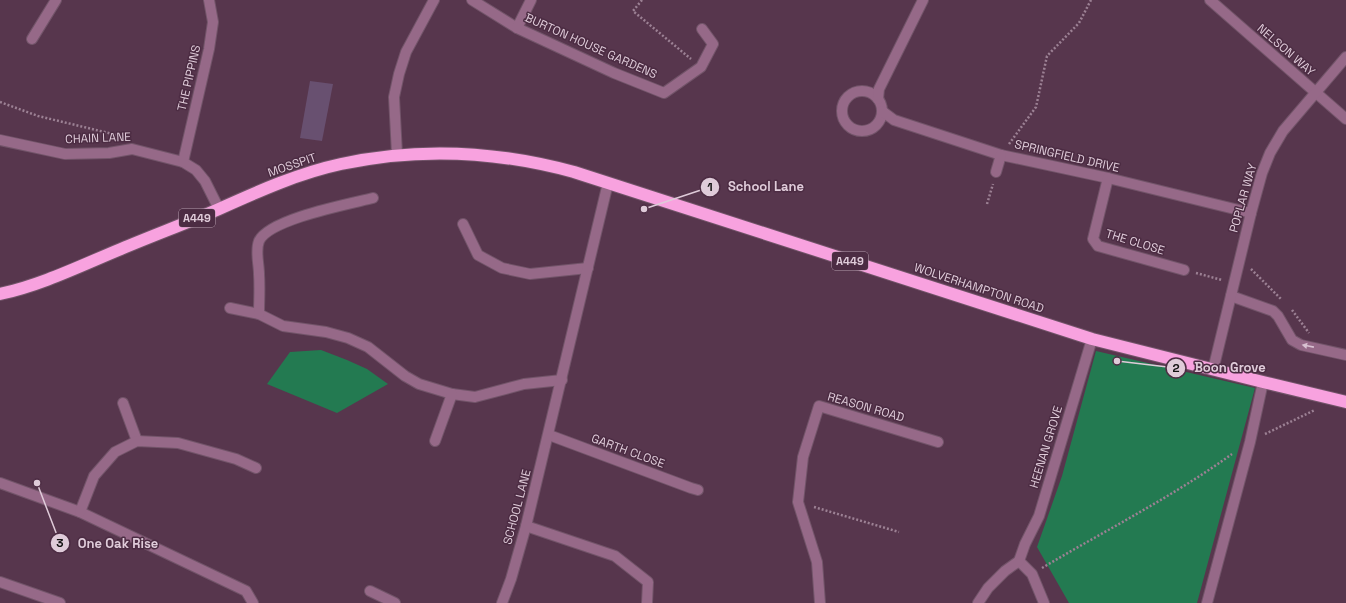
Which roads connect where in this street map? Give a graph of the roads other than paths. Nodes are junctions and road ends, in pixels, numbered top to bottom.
1 (56, 0) edge
2 (209, 0) edge
3 (434, 0) edge
4 (472, 0) edge
5 (531, 0) edge
6 (923, 0) edge
7 (1210, 0) edge
8 (517, 28) junction
9 (702, 29) dead end
10 (32, 39) dead end
11 (1346, 56) edge
12 (1315, 92) junction
13 (878, 99) junction
14 (882, 111) junction
15 (1346, 119) edge
16 (0, 140) edge
17 (397, 154) junction
18 (1001, 155) junction
19 (183, 162) junction
20 (996, 172) road end
21 (1108, 178) junction
22 (608, 183) junction
23 (373, 198) dead end
24 (219, 209) junction
25 (1251, 212) junction
26 (463, 224) dead end
27 (588, 268) junction
28 (1184, 270) road end
29 (0, 294) edge
30 (1230, 296) junction
31 (230, 308) dead end
32 (259, 314) junction
33 (1092, 339) junction
34 (1346, 355) edge
35 (1213, 370) junction
36 (562, 380) junction
37 (1263, 382) junction
38 (452, 394) junction
39 (1341, 400) edge
40 (123, 403) dead end
41 (549, 435) junction
42 (435, 440) dead end
43 (137, 441) junction
44 (938, 442) dead end
45 (256, 468) dead end
46 (0, 483) edge
47 (698, 490) dead end
48 (80, 512) junction
49 (526, 526) junction
50 (1019, 561) junction
51 (0, 582) edge
52 (370, 591) dead end
53 (60, 603) edge
54 (253, 603) edge
55 (395, 603) edge
56 (502, 603) edge
57 (648, 603) edge
58 (820, 603) edge
59 (978, 603) edge
60 (1044, 603) edge
61 (1208, 603) edge

1 - 10 street
2 - 19 street, THE PIPPINS
3 - 17 street
4 - 8 street, BURTON HOUSE GARDENS
5 - 8 street
6 - 13 street
7 - 12 street, NELSON WAY
8 - 9 street, BURTON HOUSE GARDENS
11 - 12 street, POPLAR WAY
12 - 15 street, NELSON WAY
12 - 25 street, POPLAR WAY
13 - 14 street
13 - 14 street
14 - 18 street, SPRINGFIELD DRIVE
16 - 19 street, CHAIN LANE
17 - 22 highway, MOSSPIT / A449
17 - 24 highway, MOSSPIT / A449
18 - 20 street
18 - 21 street, SPRINGFIELD DRIVE
19 - 24 street, CHAIN LANE
21 - 25 street, SPRINGFIELD DRIVE
21 - 28 street, THE CLOSE
22 - 27 street, SCHOOL LANE
22 - 33 highway, WOLVERHAMPTON ROAD / A449
23 - 32 street
24 - 29 highway, MOSSPIT / A449
25 - 30 street, POPLAR WAY
26 - 27 street
27 - 36 street, SCHOOL LANE
34 -> 30 street
30 - 35 street, POPLAR WAY
31 - 32 street
32 - 38 street
33 - 35 highway, WOLVERHAMPTON ROAD / A449
33 - 50 street, HEENAN GROVE
35 - 37 highway, WOLVERHAMPTON ROAD / A449
36 - 38 street
36 - 41 street, SCHOOL LANE
37 - 39 highway, WOLVERHAMPTON ROAD / A449
37 - 61 street
38 - 42 street
40 - 43 street
41 - 47 street, GARTH CLOSE
41 - 49 street, SCHOOL LANE
43 - 45 street
43 - 48 street
44 - 58 street, REASON ROAD
46 - 48 street
48 - 54 street
49 - 56 street, SCHOOL LANE
49 - 57 street
50 - 59 street
50 - 60 street
51 - 53 street
52 - 55 street

